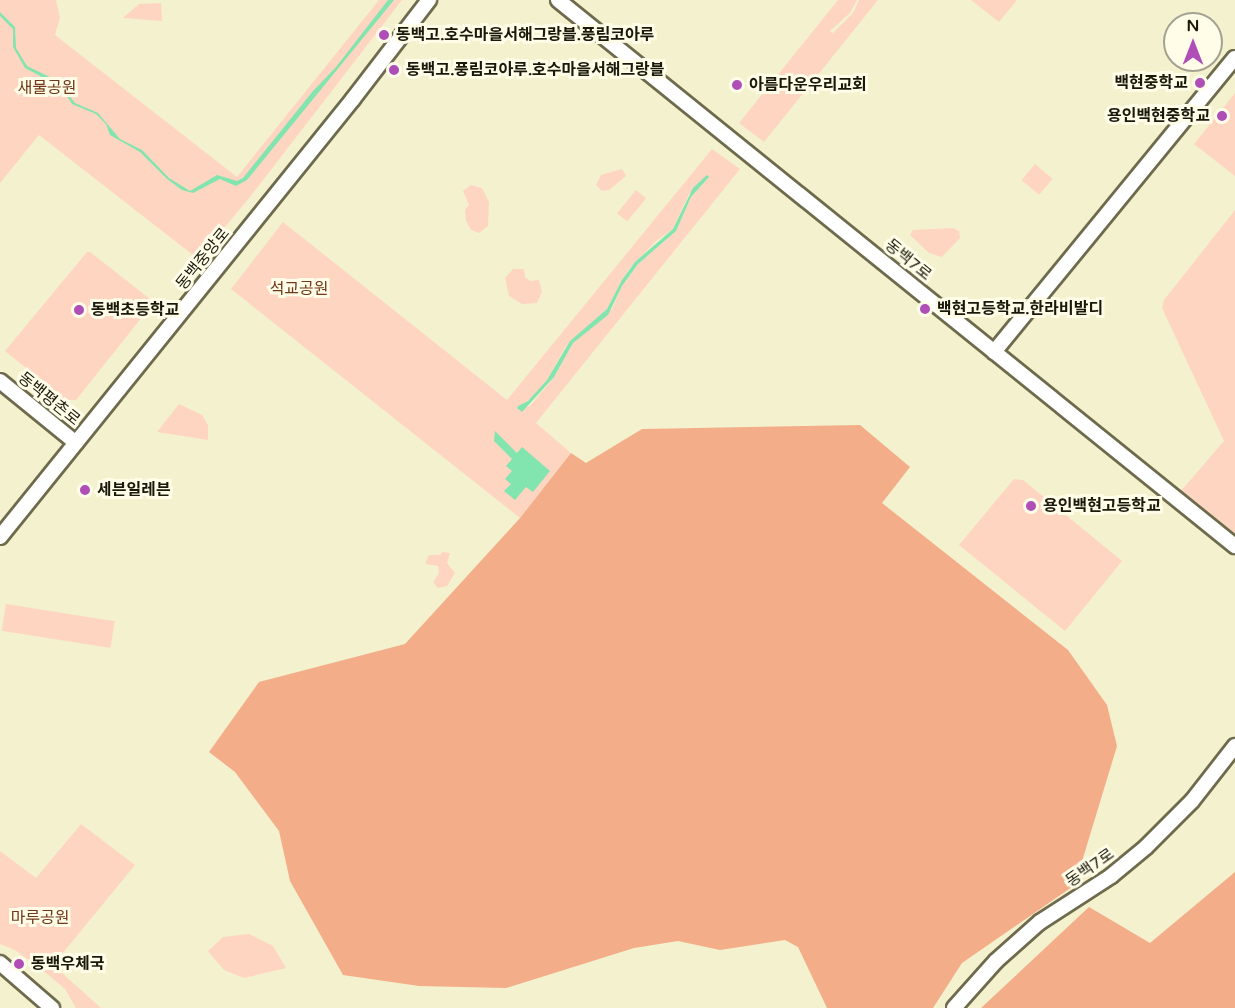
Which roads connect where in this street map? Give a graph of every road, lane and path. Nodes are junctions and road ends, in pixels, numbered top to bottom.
1 (429, 0) edge
2 (558, 0) edge
3 (1235, 58) edge
4 (994, 352) junction
5 (0, 381) edge
6 (76, 443) junction
7 (0, 537) edge
8 (1235, 546) edge
9 (1235, 746) edge
10 (0, 963) edge
11 (52, 1008) edge
12 (954, 1008) edge

1 - 6 street, 동백중앙로
2 - 4 street, 동백7로
3 - 4 street
4 - 8 street, 동백7로
5 - 6 street, 동백평촌로
6 - 7 street, 동백중앙로
9 - 12 street, 동백7로
10 - 11 street

